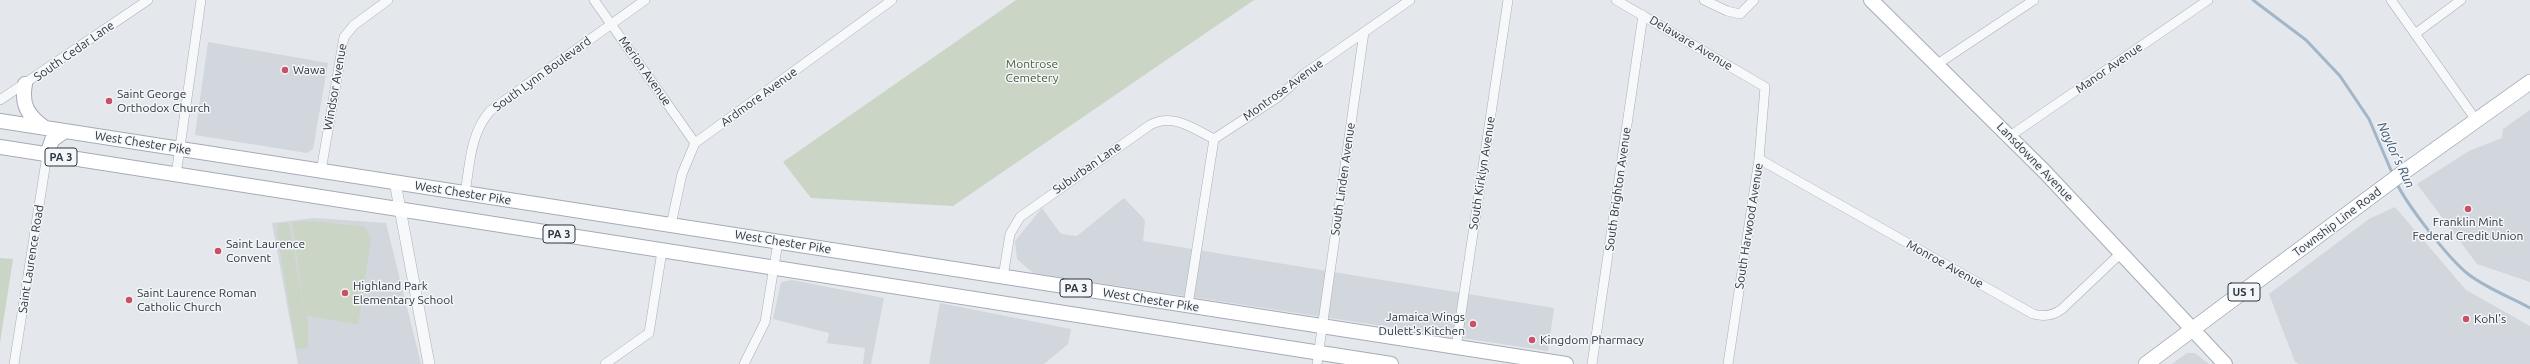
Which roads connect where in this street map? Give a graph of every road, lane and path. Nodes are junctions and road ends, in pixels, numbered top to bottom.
1 (148, 0) edge
2 (201, 0) edge
3 (388, 0) edge
4 (594, 0) edge
5 (646, 0) edge
6 (892, 0) edge
7 (1410, 0) edge
8 (1508, 0) edge
9 (1616, 0) edge
10 (1704, 0) edge
11 (1754, 0) edge
12 (1871, 0) edge
13 (2034, 0) edge
14 (2208, 0) edge
15 (2391, 0) edge
16 (2461, 0) edge
17 (1643, 15) junction
18 (612, 24) junction
19 (1364, 32) junction
20 (2415, 34) junction
21 (1936, 65) junction
22 (2530, 82) edge
23 (26, 84) junction
24 (1765, 87) joint
25 (0, 100) edge
26 (2476, 120) junction
27 (0, 121) edge
28 (45, 128) junction
29 (65, 131) junction
30 (2010, 136) junction
31 (1214, 139) junction
32 (695, 143) junction
33 (0, 147) edge
34 (179, 149) junction
35 (47, 155) junction
36 (1760, 159) junction
37 (321, 171) junction
38 (176, 175) junction
39 (395, 182) junction
40 (465, 193) junction
41 (400, 210) junction
42 (670, 225) junction
43 (778, 242) junction
44 (662, 250) junction
45 (2121, 253) junction
46 (774, 268) junction
47 (1003, 277) junction
48 (1188, 305) junction
49 (1321, 326) junction
50 (2194, 330) junction
51 (1456, 347) junction
52 (1317, 358) edge
53 (14, 364) edge
54 (429, 364) edge
55 (605, 364) edge
56 (744, 364) edge
57 (1391, 364) edge
58 (1566, 364) edge
59 (1592, 364) edge
60 (1728, 364) edge
61 (2146, 364) edge
62 (2225, 364) edge

1 - 23 street, South Cedar Lane
2 - 34 street
3 - 37 street, Windsor Avenue
4 - 18 street, Merion Avenue
5 - 18 street, South Lynn Boulevard
6 - 32 street, Ardmore Avenue
7 - 19 street, Montrose Avenue
8 - 51 street, South Kirklyn Avenue
9 - 17 street, Delaware Avenue
10 - 11 street
12 - 21 main road, Lansdowne Avenue
13 - 21 street
14 - 30 street, Manor Avenue
15 - 20 street
16 - 20 street
17 - 24 street, Delaware Avenue
17 - 59 street, South Brighton Avenue
18 - 32 street, Merion Avenue
18 - 40 street, South Lynn Boulevard
19 - 31 street, Montrose Avenue
19 - 49 street, South Linden Avenue
20 - 26 street
21 - 30 main road, Lansdowne Avenue
22 - 26 highway, Township Line Road / US 1
23 - 25 street, South Cedar Lane
23 - 28 main road
24 - 36 street, South Harwood Avenue
26 - 50 highway, Township Line Road / US 1
27 - 28 main road, West Chester Pike / PA 3
28 - 29 main road, West Chester Pike / PA 3
29 - 34 main road, West Chester Pike / PA 3
29 - 35 main road
30 - 45 main road, Lansdowne Avenue
31 - 47 street, Suburban Lane
31 - 48 street
32 - 42 street
33 - 35 main road, PA 3
34 - 37 main road, West Chester Pike / PA 3
34 - 38 street
35 - 38 main road, PA 3
35 - 53 street, Saint Laurence Road
36 - 45 street, Monroe Avenue
36 - 60 street, South Harwood Avenue
37 - 39 main road, West Chester Pike / PA 3
38 - 41 main road, PA 3
39 - 40 main road, West Chester Pike / PA 3
39 - 41 street
40 - 42 main road, West Chester Pike / PA 3
41 - 44 main road, PA 3
41 - 54 street
42 - 43 main road, West Chester Pike / PA 3
43 - 46 street
43 - 47 main road, West Chester Pike / PA 3
44 - 46 main road, PA 3
44 - 55 street
45 - 50 main road, Lansdowne Avenue
46 - 52 main road, PA 3
46 - 56 street
47 - 48 main road, West Chester Pike / PA 3
48 - 49 main road, West Chester Pike / PA 3
49 - 51 main road, West Chester Pike / PA 3
49 - 52 street, South Linden Avenue
50 - 61 highway, Township Line Road / US 1
50 - 62 main road, Lansdowne Avenue
51 - 58 main road, West Chester Pike / PA 3
52 - 57 main road, PA 3

